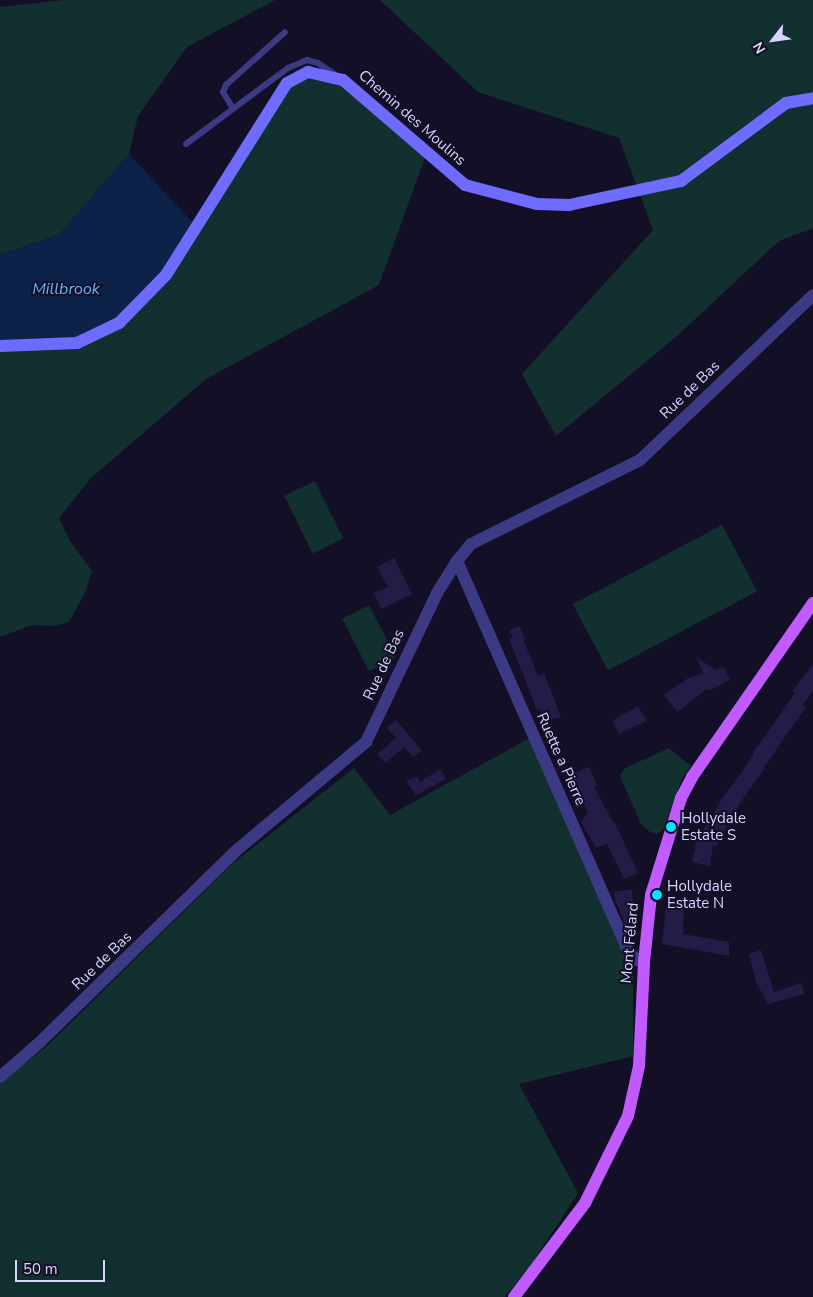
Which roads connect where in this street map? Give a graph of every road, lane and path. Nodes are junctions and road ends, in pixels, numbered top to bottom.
1 (285, 32) dead end
2 (343, 80) junction
3 (813, 98) edge
4 (233, 109) junction
5 (186, 144) dead end
6 (813, 296) edge
7 (0, 346) edge
8 (457, 561) junction
9 (813, 603) edge
10 (644, 962) junction
11 (0, 1077) edge
12 (514, 1297) edge

1 - 4 lane
2 - 3 street, Chemin des Moulins
2 - 4 lane
2 - 7 street, Chemin des Moulins
4 - 5 lane
6 - 8 street, Rue de Bas
8 - 10 street, Ruette a Pierre
8 - 11 street, Rue de Bas
9 - 10 main road, Mont Félard
10 - 12 main road, Mont Félard

